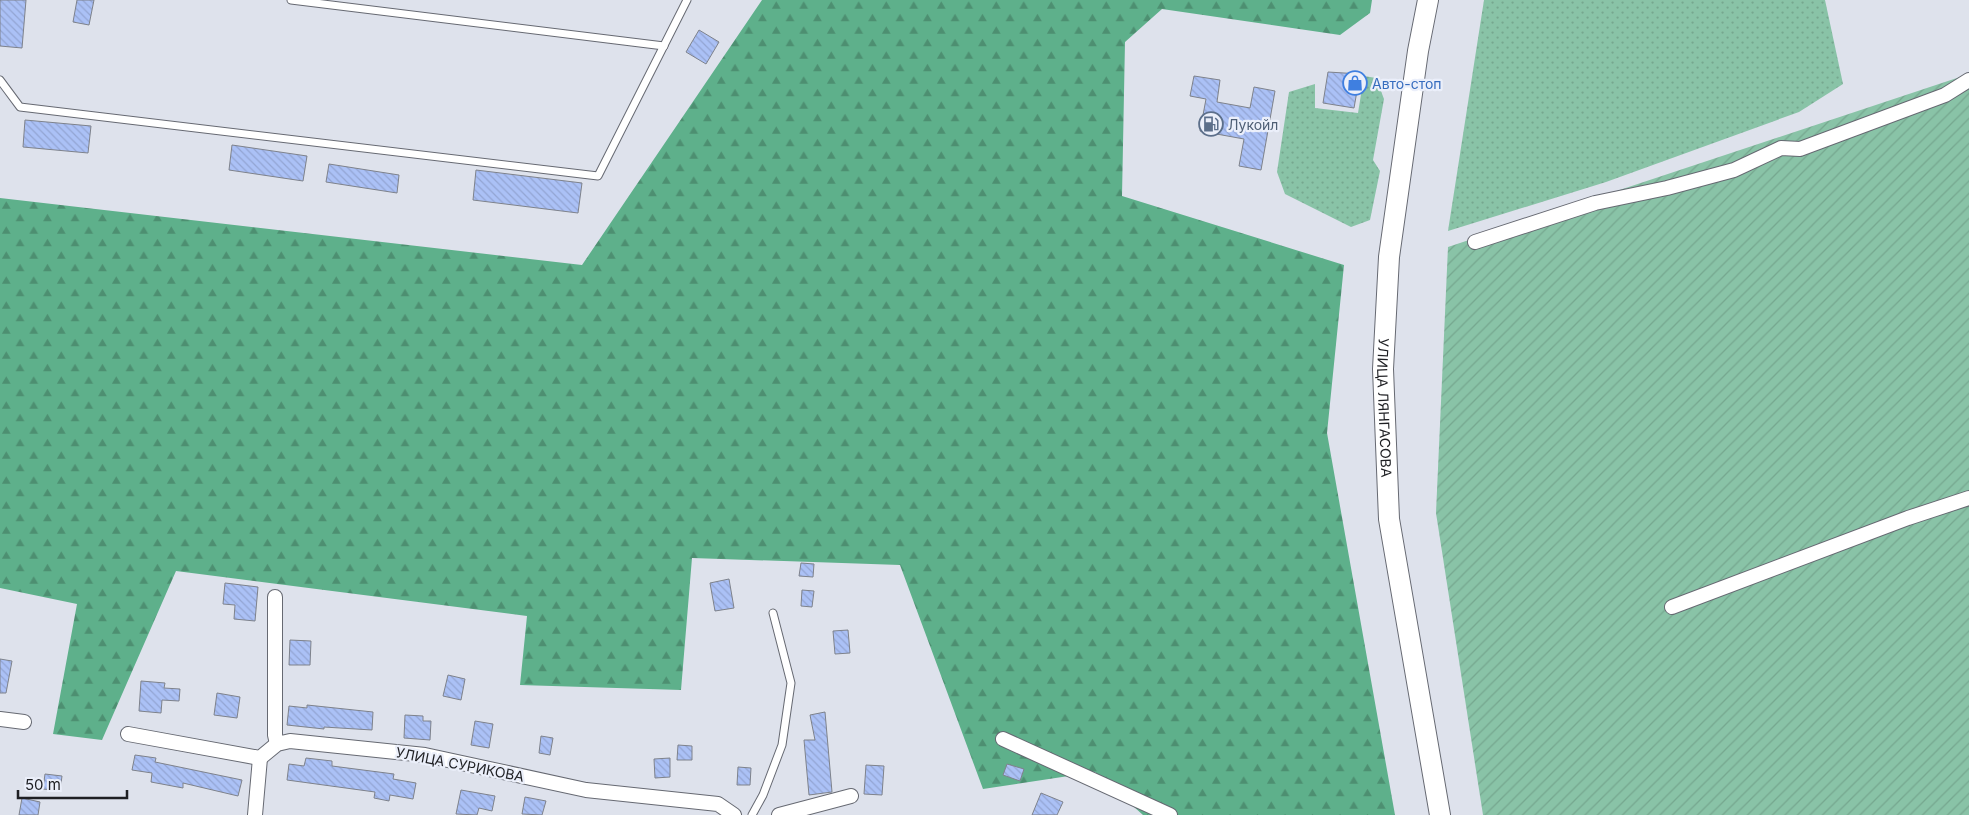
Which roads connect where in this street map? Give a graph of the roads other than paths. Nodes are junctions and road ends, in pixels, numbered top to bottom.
1 (291, 0) edge
2 (688, 0) edge
3 (1428, 0) edge
4 (664, 46) junction
5 (0, 80) edge
6 (1969, 80) edge
7 (1474, 242) dead end
8 (1969, 498) edge
9 (275, 597) dead end
10 (1672, 606) dead end
11 (773, 613) dead end
12 (0, 719) edge
13 (24, 722) dead end
14 (128, 734) dead end
15 (1003, 739) dead end
16 (277, 744) junction
17 (260, 758) junction
18 (851, 796) dead end
19 (255, 815) edge
20 (734, 815) edge
21 (752, 815) edge
22 (779, 815) edge
23 (1170, 815) edge
24 (1440, 815) edge

1 - 4 lane
2 - 4 lane
3 - 24 main road, УЛИЦА ЛЯНГАСОВА
4 - 5 lane
6 - 7 street
8 - 10 street
9 - 16 street
11 - 21 lane
12 - 13 street
14 - 17 street
15 - 23 street
16 - 17 street
16 - 20 street, УЛИЦА СУРИКОВА
17 - 19 street
18 - 22 street

